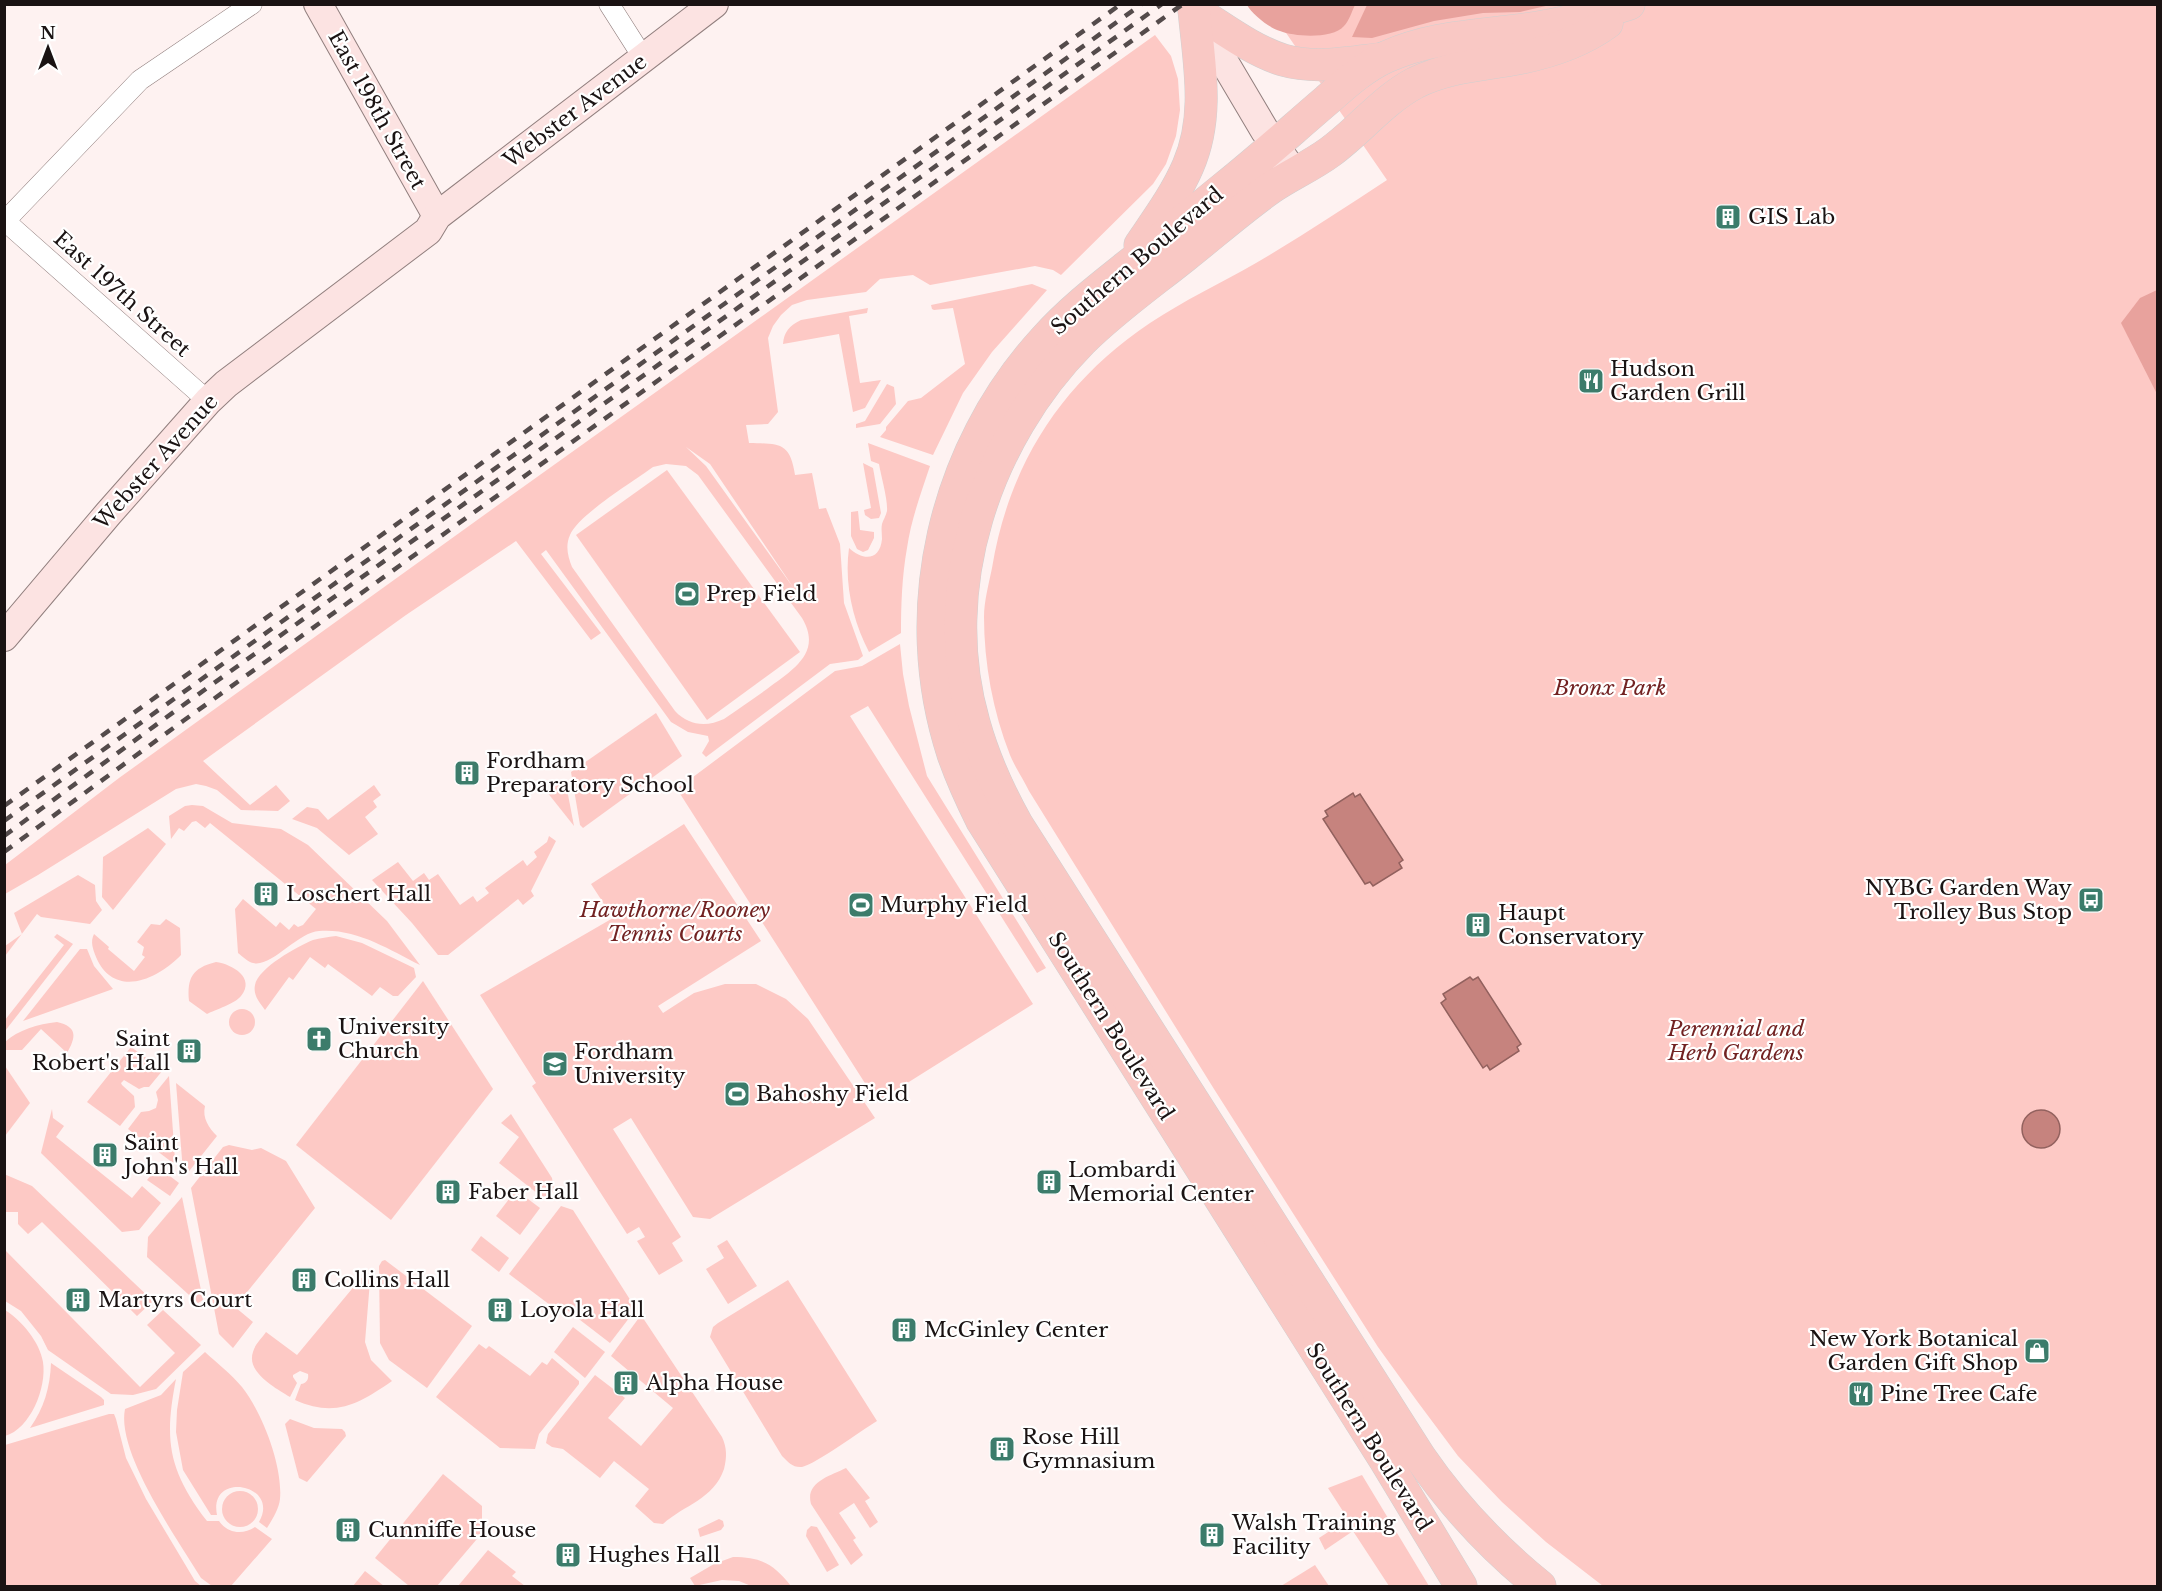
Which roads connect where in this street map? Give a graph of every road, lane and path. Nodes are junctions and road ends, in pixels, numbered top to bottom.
1 (252, 4) edge
2 (318, 4) edge
3 (609, 4) edge
4 (714, 4) edge
5 (1631, 4) edge
6 (1192, 7) edge
7 (644, 58) junction
8 (1383, 58) junction
9 (1275, 146) junction
10 (1294, 173) junction
11 (436, 216) junction
12 (5, 222) edge
13 (1126, 267) junction
14 (200, 395) junction
15 (4, 606) edge
16 (4, 637) edge
17 (1461, 1587) edge
18 (1540, 1587) edge

1 - 12 street
2 - 11 main road, East 198th Street
3 - 7 street
4 - 7 main road, Webster Avenue
5 - 8 main road, Southern Boulevard
5 - 10 main road, Southern Boulevard
6 - 8 main road
6 - 9 main road
6 - 13 main road
7 - 11 main road, Webster Avenue
8 - 9 main road, Southern Boulevard
9 - 10 main road
9 - 13 main road, Southern Boulevard
10 - 18 main road, Southern Boulevard
11 - 14 main road, Webster Avenue
12 - 14 street, East 197th Street
13 - 17 main road, Southern Boulevard
14 - 15 main road, Webster Avenue
14 - 16 main road, Webster Avenue

